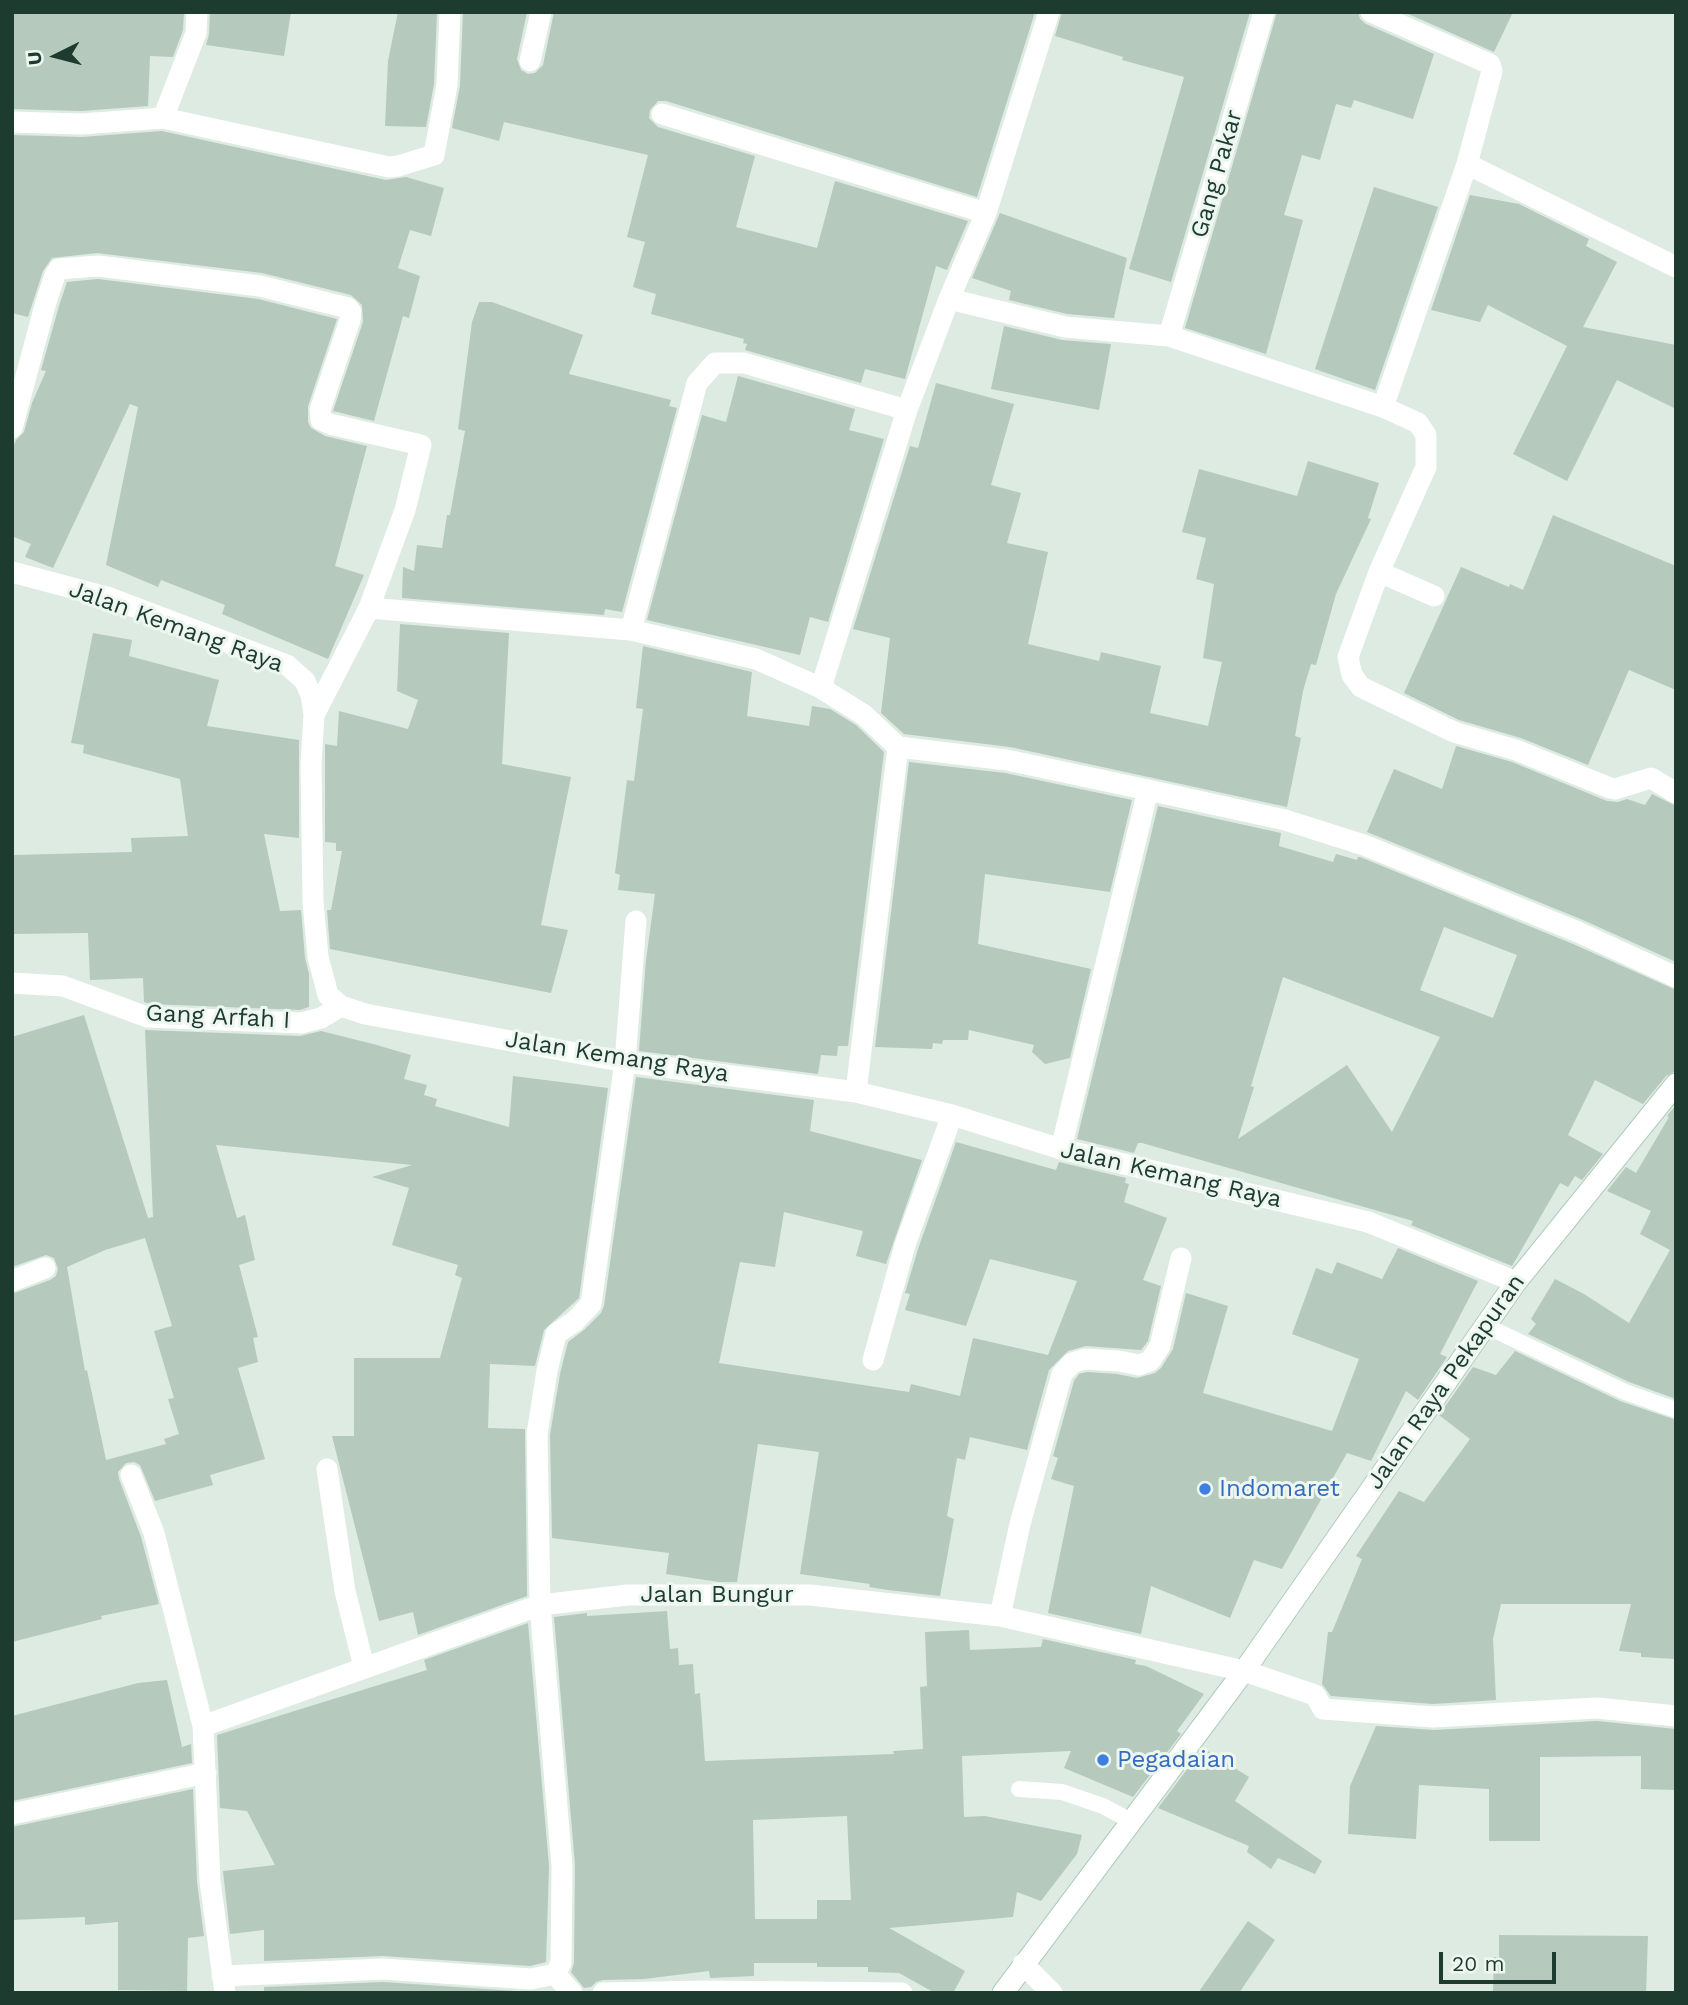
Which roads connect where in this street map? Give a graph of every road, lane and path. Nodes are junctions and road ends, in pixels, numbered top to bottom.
1 (197, 12) edge
2 (450, 12) edge
3 (541, 12) edge
4 (1049, 12) edge
5 (1264, 12) edge
6 (1371, 12) edge
7 (530, 61) dead end
8 (662, 114) dead end
9 (163, 118) junction
10 (12, 122) edge
11 (1467, 164) junction
12 (986, 213) junction
13 (1676, 267) edge
14 (949, 299) junction
15 (1169, 336) junction
16 (1383, 408) junction
17 (907, 410) junction
18 (12, 428) edge
19 (12, 572) edge
20 (1379, 572) junction
21 (1434, 596) dead end
22 (369, 608) junction
23 (631, 630) junction
24 (821, 688) junction
25 (314, 715) junction
26 (898, 747) junction
27 (1148, 790) junction
28 (1676, 793) edge
29 (636, 921) dead end
30 (1676, 977) edge
31 (12, 983) edge
32 (341, 1006) junction
33 (625, 1062) junction
34 (1676, 1084) edge
35 (856, 1091) junction
36 (953, 1115) junction
37 (1061, 1149) junction
38 (1181, 1258) dead end
39 (45, 1268) dead end
40 (12, 1281) edge
41 (1516, 1282) junction
42 (1484, 1325) junction
43 (873, 1360) dead end
44 (1676, 1410) edge
45 (327, 1469) dead end
46 (131, 1475) dead end
47 (540, 1605) junction
48 (1000, 1616) junction
49 (364, 1667) junction
50 (1244, 1671) junction
51 (1676, 1716) edge
52 (203, 1726) junction
53 (206, 1773) junction
54 (1019, 1789) dead end
55 (12, 1814) edge
56 (1131, 1821) junction
57 (1023, 1964) junction
58 (555, 1974) junction
59 (224, 1984) edge
60 (572, 1993) edge
61 (603, 1993) edge
62 (902, 1993) edge
63 (1003, 1993) edge
64 (1052, 1993) edge

1 - 9 street
2 - 9 street
3 - 7 street
4 - 12 street
5 - 15 street, Gang Pakar
6 - 11 street
8 - 12 street
9 - 10 street
11 - 13 street
11 - 16 street
12 - 14 street
14 - 15 street
14 - 17 street
15 - 16 street
16 - 20 street
17 - 23 street
17 - 24 street
18 - 22 street
19 - 25 street, Jalan Kemang Raya
20 - 21 street
20 - 28 street
22 - 23 street
22 - 25 street
23 - 24 street
24 - 26 street
25 - 32 street, Jalan Kemang Raya
26 - 27 street
26 - 35 street
27 - 30 street
27 - 37 street
29 - 33 street
31 - 32 street, Gang Arfah I
32 - 33 street, Jalan Kemang Raya
33 - 35 street, Jalan Kemang Raya
33 - 47 street
34 - 41 street, Jalan Raya Pekapuran
35 - 36 street, Jalan Kemang Raya
36 - 37 street, Jalan Kemang Raya
36 - 43 street
37 - 41 street, Jalan Kemang Raya
38 - 48 street
39 - 40 street
41 - 42 street, Jalan Raya Pekapuran
42 - 44 lane
42 - 50 street, Jalan Raya Pekapuran
45 - 49 street
46 - 52 street
47 - 48 street, Jalan Bungur
47 - 49 street, Jalan Bungur
47 - 58 street
48 - 50 street, Jalan Bungur
49 - 52 street, Jalan Bungur
50 - 51 street, Jalan Bungur
50 - 56 street, Jalan Raya Pekapuran
52 - 53 street
53 - 55 street
53 - 59 street
54 - 56 lane
56 - 57 street, Jalan Raya Pekapuran
57 - 63 street, Jalan Raya Pekapuran
57 - 64 street
58 - 59 street
58 - 60 street
61 - 62 street

